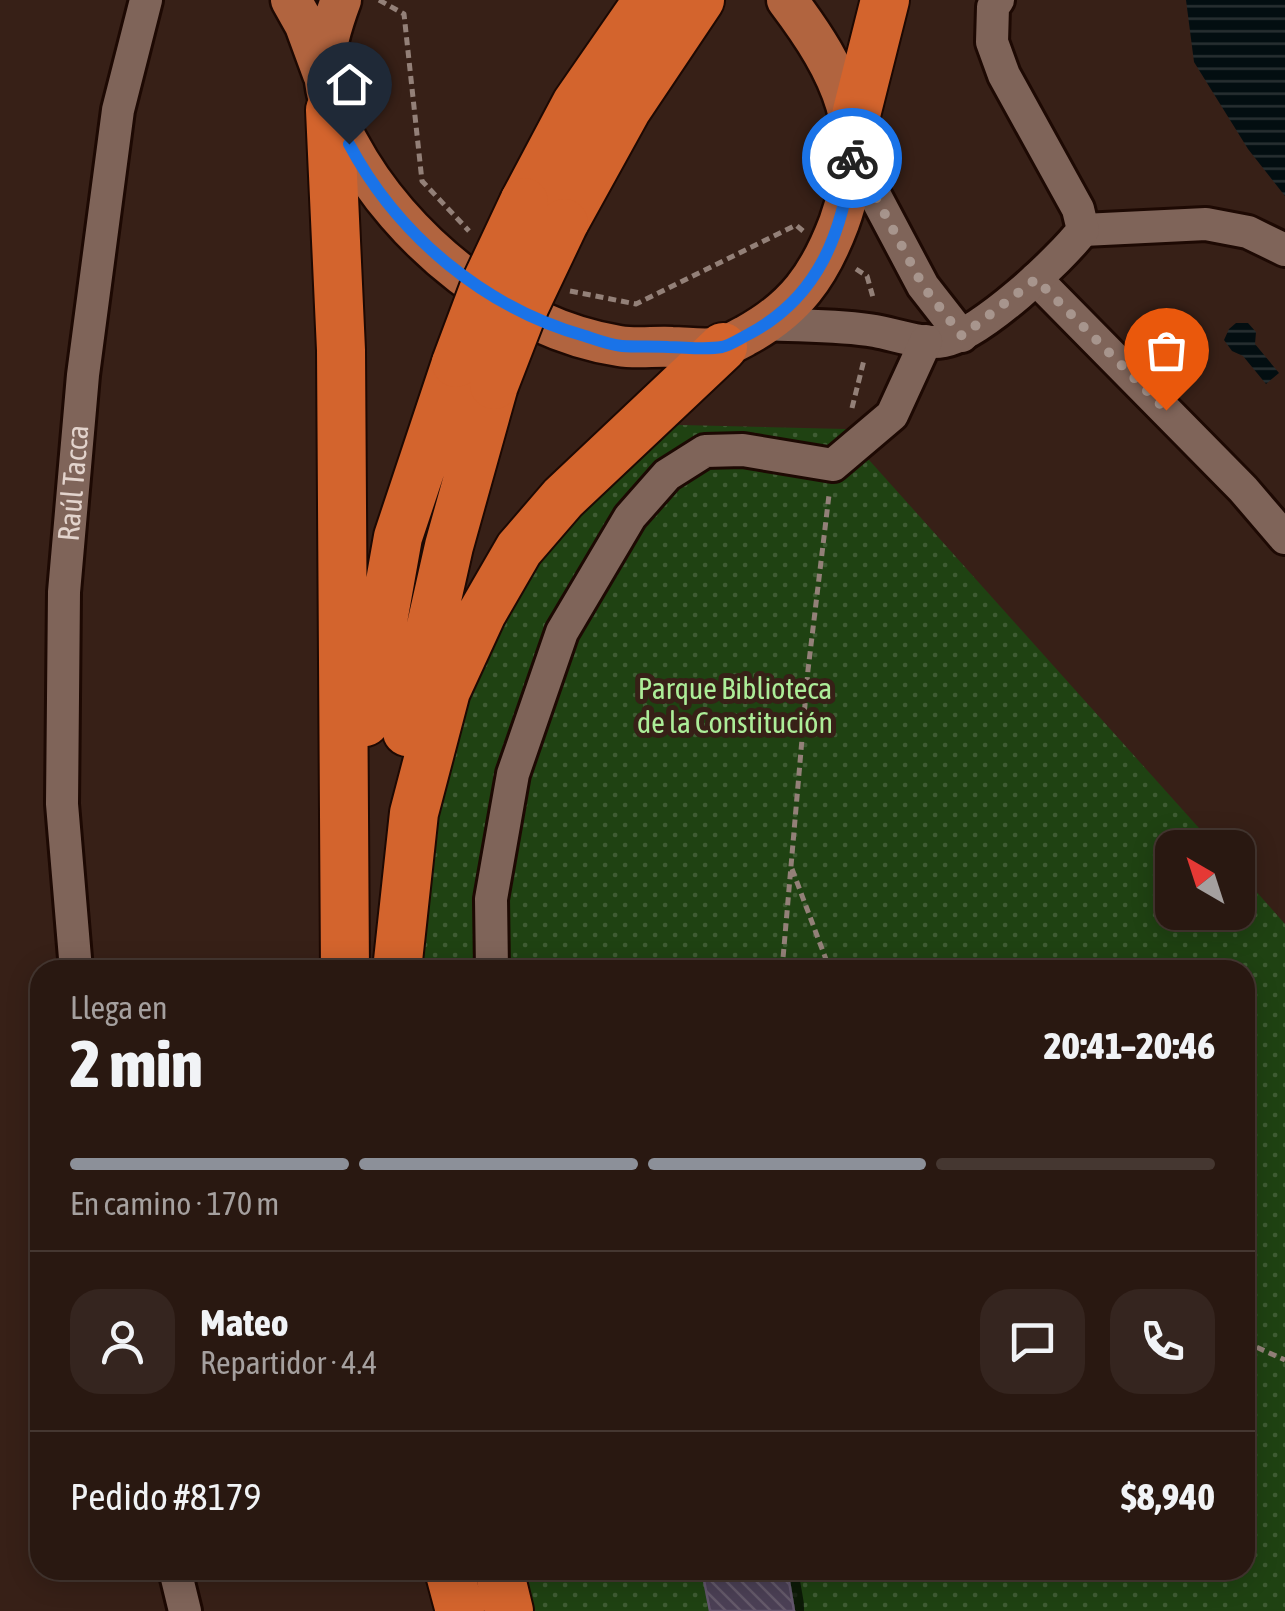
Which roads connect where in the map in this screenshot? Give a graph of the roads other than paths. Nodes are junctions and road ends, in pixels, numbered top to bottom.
1 (146, 0) edge
2 (291, 0) edge
3 (341, 0) edge
4 (788, 0) edge
5 (885, 0) edge
6 (998, 0) edge
7 (668, 8) edge
8 (327, 93) junction
9 (853, 141) junction
10 (1082, 230) junction
11 (1285, 250) edge
12 (1036, 279) junction
13 (766, 324) junction
14 (962, 336) junction
15 (926, 341) junction
16 (724, 347) junction
17 (475, 374) junction
18 (1285, 538) edge
19 (346, 870) junction
20 (75, 960) edge
21 (345, 960) edge
22 (397, 960) edge
23 (398, 960) edge
24 (492, 960) edge
25 (177, 1580) edge
26 (452, 1580) edge
27 (501, 1580) edge
28 (185, 1611) edge
29 (460, 1611) edge
30 (509, 1611) edge

1 - 20 street, Raúl Tacca
2 - 8 main road
3 - 8 main road
4 - 9 main road
5 - 9 highway
6 - 10 street
7 - 17 highway, bridge
8 - 16 main road
8 - 19 highway
9 - 13 main road
9 - 14 street
10 - 11 street
10 - 12 street
12 - 14 street
12 - 18 street
13 - 15 street
13 - 16 main road
14 - 15 street
15 - 24 street
16 - 23 highway
17 - 19 highway
17 - 22 highway
19 - 21 highway
25 - 28 street
26 - 29 highway
27 - 30 highway

